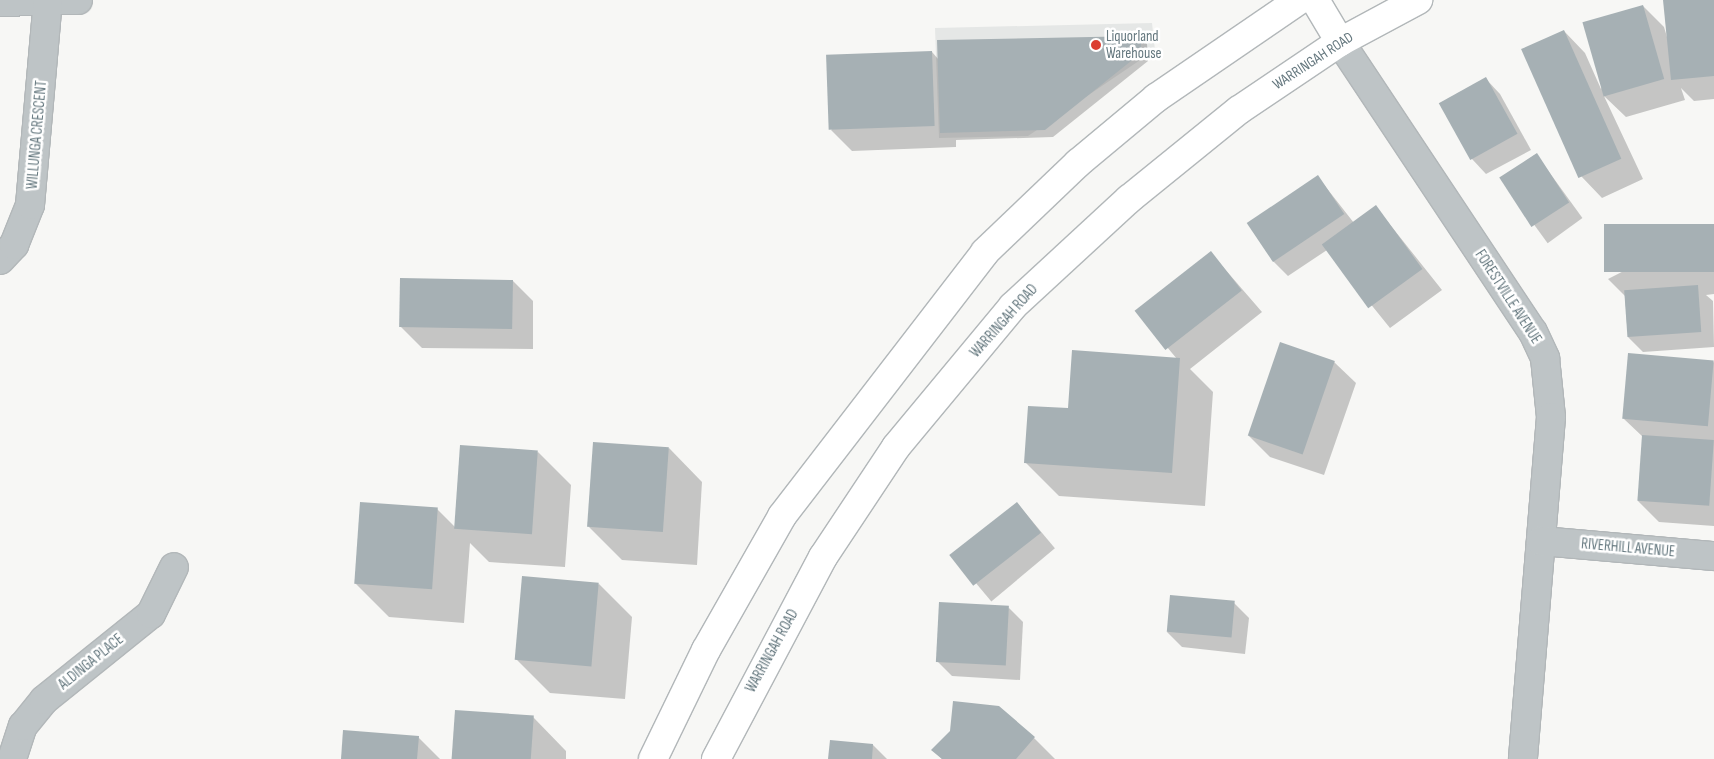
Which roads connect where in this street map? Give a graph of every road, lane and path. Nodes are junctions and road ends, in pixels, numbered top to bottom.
1 (78, 0) edge
2 (1299, 0) edge
3 (1315, 0) edge
4 (1418, 0) edge
5 (48, 1) edge
6 (0, 2) edge
7 (1340, 42) junction
8 (0, 260) edge
9 (1541, 541) junction
10 (1714, 556) edge
11 (174, 567) dead end
12 (12, 759) edge
13 (653, 759) edge
14 (716, 759) edge
15 (1523, 759) edge

1 - 5 street
2 - 13 highway
3 - 7 highway, FORESTVILLE AVENUE
4 - 7 highway, WARRINGAH ROAD
5 - 6 street
5 - 8 street, WILLUNGA CRESCENT
7 - 9 street, FORESTVILLE AVENUE
7 - 14 highway, WARRINGAH ROAD
9 - 10 street, RIVERHILL AVENUE
9 - 15 street, FORESTVILLE AVENUE
11 - 12 street, ALDINGA PLACE

